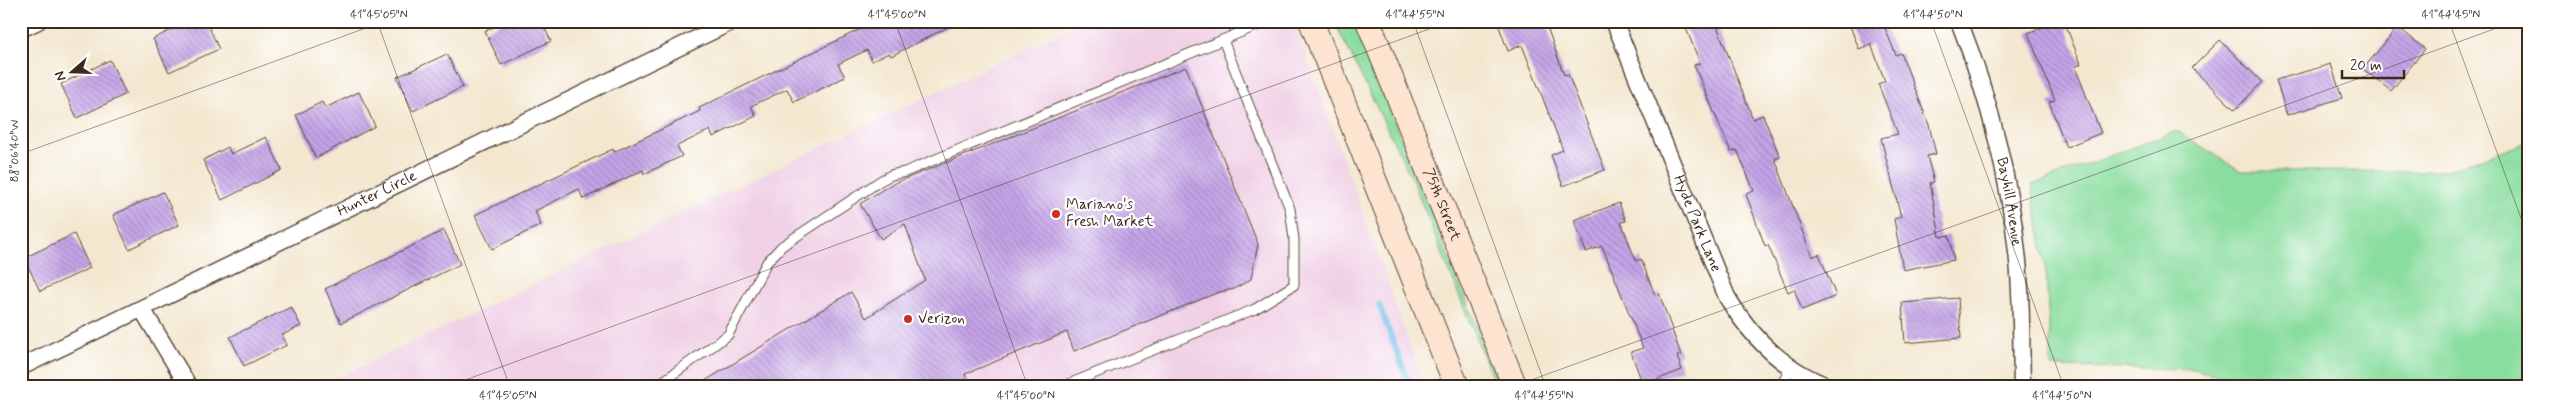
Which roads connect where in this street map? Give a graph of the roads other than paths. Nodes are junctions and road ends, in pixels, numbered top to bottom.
1 (38, 21) edge
2 (733, 21) edge
3 (1268, 21) edge
4 (1311, 21) edge
5 (1368, 21) edge
6 (1614, 21) edge
7 (1959, 21) edge
8 (21, 29) edge
9 (1223, 40) junction
10 (142, 309) junction
11 (21, 367) edge
12 (1791, 368) junction
13 (189, 387) edge
14 (654, 387) edge
15 (1061, 387) edge
16 (1457, 387) edge
17 (1515, 387) edge
18 (1780, 387) edge
19 (1830, 387) edge
20 (2022, 387) edge

1 - 8 street
2 - 10 street, Hunter Circle
3 - 9 lane
4 - 16 main road
5 - 17 main road, 75th Street
6 - 12 street, Hyde Park Lane
7 - 20 street, Bayhill Avenue
9 - 14 lane
9 - 15 lane
10 - 11 street, Hunter Circle
10 - 13 street
12 - 18 lane
12 - 19 street, Hyde Park Lane

